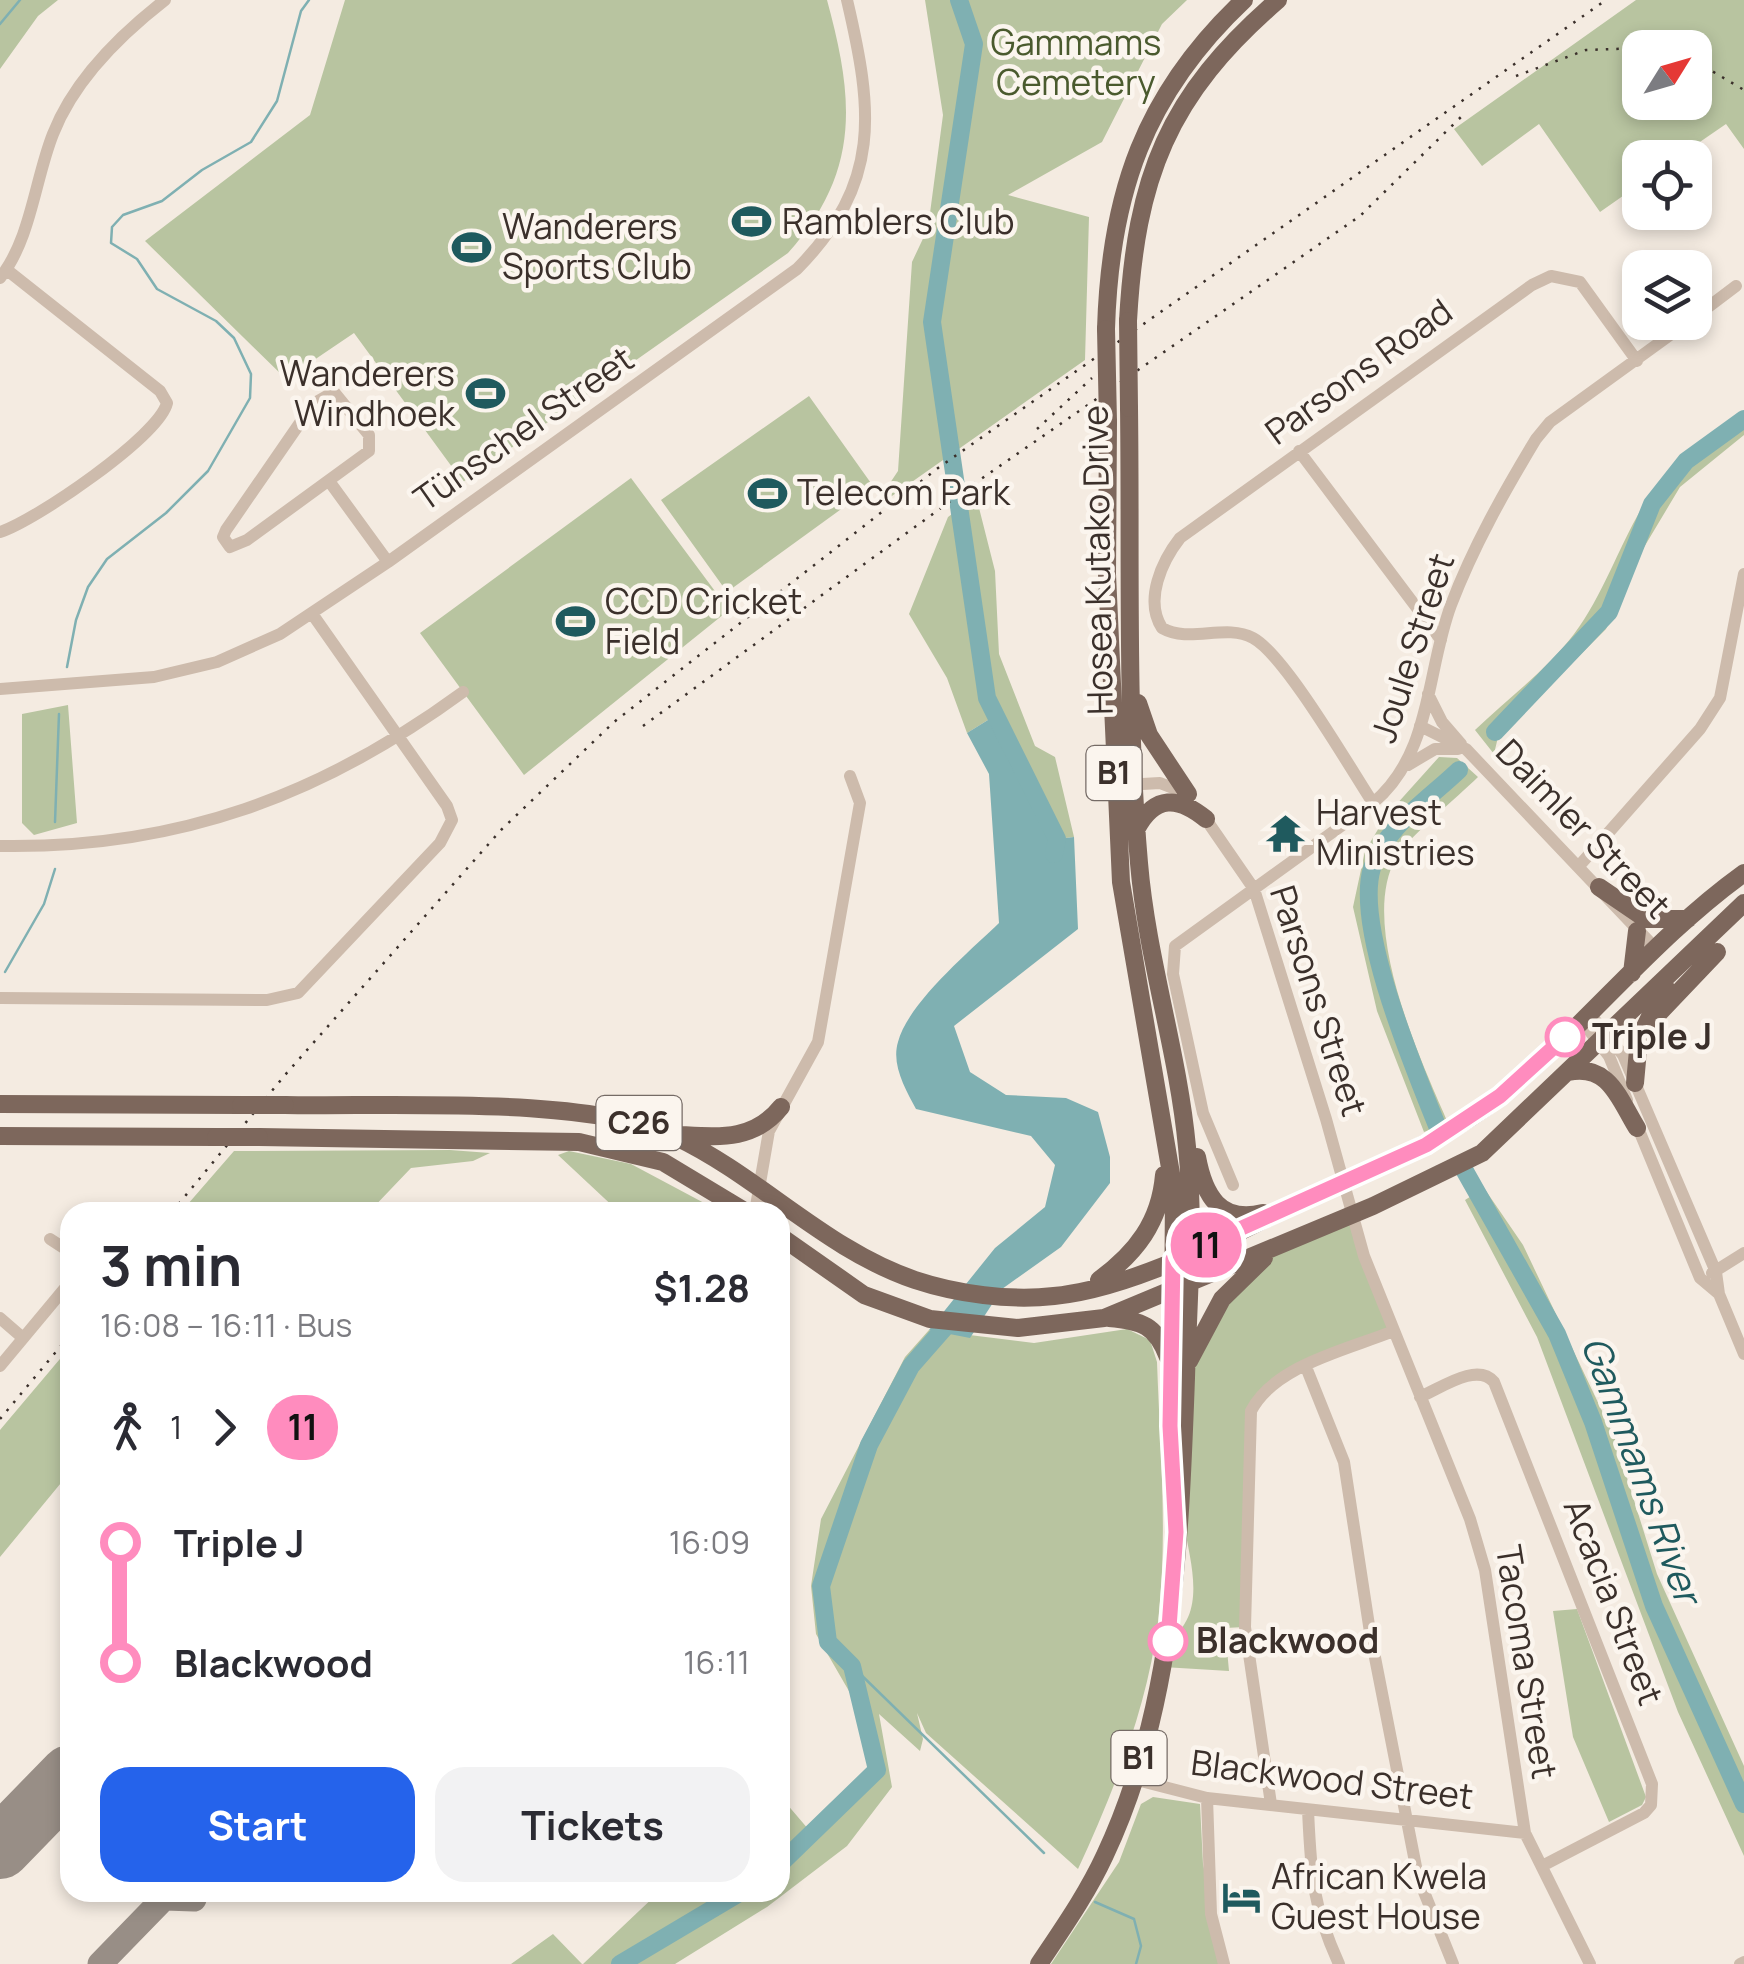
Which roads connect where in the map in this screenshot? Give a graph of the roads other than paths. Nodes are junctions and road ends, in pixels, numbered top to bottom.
1 (165, 0) edge
2 (847, 0) edge
3 (1244, 0) edge
4 (1278, 0) edge
5 (3, 274) edge
6 (1736, 286) dead end
7 (1712, 304) edge
8 (1664, 340) edge
9 (1637, 361) junction
10 (1300, 451) junction
11 (328, 481) junction
12 (0, 532) edge
13 (388, 562) junction
14 (1744, 574) edge
15 (312, 615) junction
16 (1441, 640) junction
17 (1132, 683) junction
18 (0, 689) edge
19 (463, 692) dead end
20 (1428, 692) junction
21 (1420, 726) junction
22 (398, 740) junction
23 (1466, 750) junction
24 (1406, 766) junction
25 (850, 776) dead end
26 (1135, 784) junction
27 (1114, 785) junction
28 (1188, 794) junction
29 (1373, 803) junction
30 (1206, 819) junction
31 (1137, 828) junction
32 (0, 846) edge
33 (1579, 866) junction
34 (1744, 873) edge
35 (1599, 887) junction
36 (1254, 890) junction
37 (1744, 902) edge
38 (1688, 919) junction
39 (1637, 930) junction
40 (1702, 938) junction
41 (1658, 950) junction
42 (1717, 952) dead end
43 (1675, 968) junction
44 (1632, 973) junction
45 (0, 998) edge
46 (1586, 1018) junction
47 (1644, 1028) junction
48 (1604, 1038) junction
49 (1170, 1039) junction
50 (1568, 1072) junction
51 (1635, 1083) junction
52 (0, 1104) edge
53 (781, 1106) junction
54 (1164, 1119) junction
55 (1637, 1128) junction
56 (673, 1135) junction
57 (0, 1136) edge
58 (1233, 1185) dead end
59 (760, 1188) junction
60 (1348, 1198) junction
61 (729, 1202) edge
62 (757, 1202) edge
63 (781, 1202) edge
64 (1292, 1205) junction
65 (790, 1208) edge
66 (50, 1239) dead end
67 (1290, 1241) junction
68 (790, 1243) edge
69 (60, 1246) edge
70 (790, 1248) edge
71 (1192, 1250) junction
72 (802, 1251) junction
73 (1744, 1253) edge
74 (1173, 1259) junction
75 (1716, 1272) junction
76 (1700, 1278) junction
77 (1192, 1281) junction
78 (1172, 1289) junction
79 (1085, 1290) junction
80 (60, 1294) edge
81 (1719, 1294) junction
82 (0, 1318) edge
83 (1104, 1318) junction
84 (1390, 1332) junction
85 (23, 1338) junction
86 (1744, 1354) edge
87 (1178, 1365) junction
88 (0, 1366) edge
89 (1306, 1367) junction
90 (1420, 1397) junction
91 (1133, 1779) junction
92 (1207, 1798) junction
93 (1271, 1804) junction
94 (1308, 1810) junction
95 (1407, 1822) junction
96 (1525, 1833) junction
97 (1542, 1866) junction
98 (1040, 1964) edge
99 (1224, 1964) edge
100 (1338, 1964) edge
101 (1453, 1964) edge
102 (1590, 1964) edge

1 - 5 street
2 - 13 street, Tünschel Street
3 - 27 main road, Hosea Kutako Drive / B1, bridge
4 - 17 main road, Hosea Kutako Drive / B1, bridge
5 - 12 street
6 - 7 street
8 - 9 street, Joule Street
9 - 10 street, Parsons Road
9 - 16 street, Joule Street
10 - 16 street
10 - 29 street, Parsons Road
11 - 11 street
11 - 13 street
13 - 15 street, Tünschel Street
14 - 33 street
15 - 18 street, Tünschel Street
15 - 22 street
16 - 20 street, Joule Street
17 - 26 main road, Hosea Kutako Drive / B1
17 - 28 main road
19 - 22 street
20 - 21 street, Joule Street
20 - 23 street, Daimler Street
21 - 23 street, Daimler Street
21 - 24 street, Joule Street
22 - 32 street
22 - 45 street
23 - 24 street, Daimler Street
23 - 33 street, Daimler Street
24 - 29 street, Joule Street
25 - 53 street
26 - 27 street
26 - 28 street
26 - 31 main road, Hosea Kutako Drive / B1
27 - 54 main road, Hosea Kutako Drive / B1
28 - 30 street, Parsons Street
29 - 36 street, Joule Street
30 - 31 main road
30 - 36 street, Parsons Street
31 - 49 main road, Hosea Kutako Drive / B1
33 - 35 street, Daimler Street
34 - 38 main road, C26
35 - 38 main road
35 - 39 street, Daimler Street
36 - 58 street, Joule Street
36 - 60 street, Parsons Street
37 - 40 main road, C26
38 - 41 main road, C26
39 - 41 street, Daimler Street
39 - 44 main road
40 - 41 main road
40 - 43 main road, C26
41 - 44 main road, C26
42 - 47 main road
43 - 47 main road
43 - 48 main road, C26
44 - 46 main road, C26
46 - 48 street
46 - 60 main road, C26
47 - 51 main road
48 - 50 main road, C26
48 - 51 street
48 - 55 street
49 - 64 main road
49 - 71 main road, Hosea Kutako Drive / B1
50 - 55 main road
50 - 60 main road, C26
51 - 75 street
52 - 56 main road, C26, bridge
53 - 56 main road
53 - 59 street
54 - 74 main road, Hosea Kutako Drive / B1
54 - 79 main road
55 - 76 street
56 - 59 main road, C26
57 - 61 main road, C26, bridge
59 - 62 street
59 - 63 main road, C26
60 - 64 main road, C26
60 - 67 main road, C26
60 - 84 street, Tacoma Street
64 - 71 main road, C26
65 - 79 main road, C26
66 - 69 street
67 - 77 main road, C26
67 - 87 main road
68 - 72 main road, C26
70 - 72 main road
71 - 74 main road, C26
71 - 77 main road, Hosea Kutako Drive / B1
72 - 83 main road, C26
73 - 75 street
74 - 78 main road, Hosea Kutako Drive
74 - 79 main road, C26
75 - 76 street
75 - 81 street
76 - 81 street
77 - 78 main road, C26
77 - 87 main road, B1
78 - 83 main road, C26
78 - 87 main road, B1
80 - 85 street
81 - 86 street
82 - 85 street
83 - 87 main road
84 - 89 street
84 - 90 street, Tacoma Street
85 - 88 street
87 - 91 main road, B1
89 - 93 street
89 - 95 street
90 - 96 street, Tacoma Street
90 - 97 street, Acacia Street
91 - 92 street, Blackwood Street
91 - 98 main road, B1
92 - 93 street, Blackwood Street
92 - 99 street
93 - 94 street, Blackwood Street
94 - 95 street, Blackwood Street
94 - 100 street
95 - 96 street, Blackwood Street
95 - 101 street
96 - 97 street, Tacoma Street
97 - 102 street, Tacoma Street

